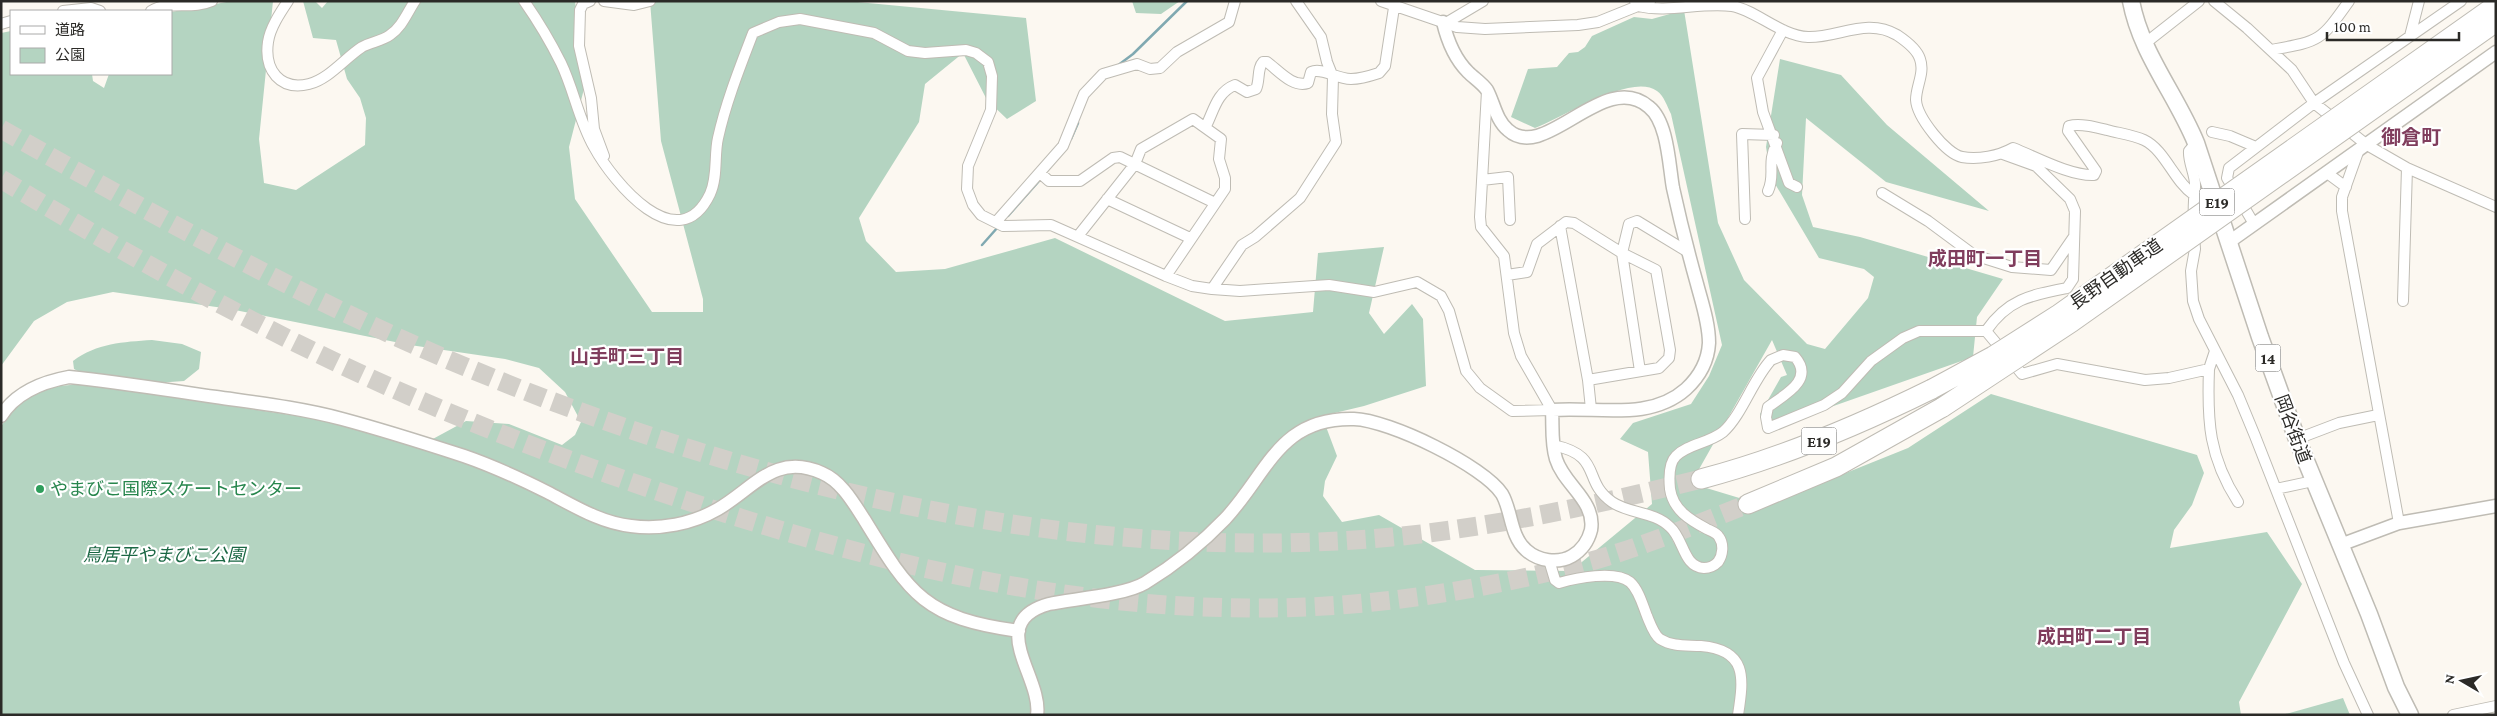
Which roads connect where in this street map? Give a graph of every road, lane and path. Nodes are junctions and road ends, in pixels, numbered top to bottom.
1 (212, 1) edge
2 (288, 1) edge
3 (415, 1) edge
4 (524, 1) edge
5 (590, 1) edge
6 (604, 1) edge
7 (650, 1) edge
8 (1235, 1) edge
9 (1296, 1) edge
10 (1382, 1) edge
11 (1483, 1) edge
12 (1650, 1) edge
13 (2131, 1) edge
14 (2199, 1) edge
15 (2214, 1) edge
16 (2349, 1) edge
17 (2419, 1) edge
18 (2461, 1) edge
19 (2494, 1) edge
20 (1394, 4) edge
21 (1636, 4) edge
22 (2496, 6) edge
23 (72, 10) edge
24 (97, 10) edge
25 (152, 10) edge
26 (1444, 22) junction
27 (2496, 22) edge
28 (1783, 30) junction
29 (2410, 36) junction
30 (2143, 45) junction
31 (2271, 50) junction
32 (2496, 52) edge
33 (1333, 77) junction
34 (1487, 90) junction
35 (2314, 103) junction
36 (1206, 126) junction
37 (2212, 132) dead end
38 (1775, 139) junction
39 (2196, 143) junction
40 (2256, 147) junction
41 (2362, 149) junction
42 (2004, 154) junction
43 (604, 163) junction
44 (1135, 164) junction
45 (2408, 168) junction
46 (1040, 173) junction
47 (2328, 173) junction
48 (1482, 180) junction
49 (1797, 187) dead end
50 (2346, 187) junction
51 (1768, 191) dead end
52 (1882, 193) dead end
53 (2193, 194) junction
54 (1107, 199) junction
55 (1215, 203) junction
56 (2496, 207) edge
57 (1745, 219) dead end
58 (1510, 220) dead end
59 (996, 222) junction
60 (2254, 224) junction
61 (1560, 226) junction
62 (1078, 236) junction
63 (1190, 238) junction
64 (2074, 238) junction
65 (2229, 242) junction
66 (1688, 252) junction
67 (1622, 253) junction
68 (1507, 275) junction
69 (1166, 276) junction
70 (1212, 289) junction
71 (2403, 302) dead end
72 (1986, 331) junction
73 (2215, 351) junction
74 (2209, 369) junction
75 (1640, 371) junction
76 (1588, 380) junction
77 (1591, 409) junction
78 (1552, 410) junction
79 (2378, 415) junction
80 (1, 416) edge
81 (2297, 439) junction
82 (1552, 445) junction
83 (1701, 479) tunnel mouth
84 (2313, 481) junction
85 (2276, 489) junction
86 (2238, 502) dead end
87 (1748, 504) tunnel mouth
88 (2496, 506) edge
89 (2399, 523) junction
90 (2340, 545) junction
91 (1549, 560) junction
92 (1018, 631) junction
93 (2496, 706) edge
94 (1037, 715) edge
95 (1738, 715) edge
96 (2368, 715) edge
97 (2410, 715) edge
98 (2453, 715) edge

1 - 25 street
2 - 3 street
4 - 43 street
5 - 43 street
6 - 7 street
8 - 46 street
9 - 33 street
10 - 20 street
11 - 26 street
12 - 21 street
13 - 30 main road, 岡谷街道 / 14
14 - 30 street
15 - 31 street
16 - 31 street
17 - 29 street
18 - 29 street
19 - 22 street
20 - 26 street
20 - 33 street
21 - 26 street
21 - 28 street
22 - 83 highway, 長野自動車道 / E19, bridge
23 - 24 street
26 - 34 street
27 - 87 highway, 長野自動車道 / E19, bridge
28 - 38 street
28 - 42 street
29 - 35 street
30 - 39 main road, 岡谷街道 / 14
31 - 35 street
32 - 41 street
33 - 36 street
33 - 70 street
34 - 48 street
34 - 66 street
35 - 40 street
35 - 41 street
36 - 44 street
36 - 55 street
37 - 40 street
38 - 49 street
38 - 51 street
38 - 57 street
39 - 53 street
39 - 65 main road, 岡谷街道 / 14
40 - 60 street
41 - 45 street
41 - 47 street
41 - 50 street
42 - 53 street
42 - 64 street
43 - 59 street
44 - 46 street
44 - 54 street
44 - 55 street
45 - 56 street
45 - 71 street
46 - 59 street
47 - 50 street
47 - 60 street
48 - 58 street
48 - 68 street
50 - 79 street
52 - 64 street
53 - 73 street
54 - 62 street
54 - 63 street
55 - 63 street
59 - 62 street
60 - 65 street
61 - 67 street
61 - 68 street
61 - 76 street
62 - 69 street
63 - 69 street
64 - 72 street
65 - 81 main road, 岡谷街道 / 14
66 - 67 street
66 - 77 street
67 - 75 street
67 - 75 street
68 - 78 street
69 - 70 street
70 - 78 street
72 - 74 street
72 - 82 street
73 - 74 street
73 - 85 street
74 - 86 street
75 - 76 street
76 - 77 street
77 - 78 street
78 - 82 street
79 - 81 street
79 - 89 street
80 - 92 street
81 - 84 main road, 岡谷街道 / 14
82 - 91 street
84 - 85 street
84 - 90 main road, 岡谷街道 / 14
85 - 96 street
88 - 89 street
89 - 90 street
90 - 97 main road, 岡谷街道 / 14
91 - 92 street
91 - 95 street
92 - 94 street
93 - 98 street

